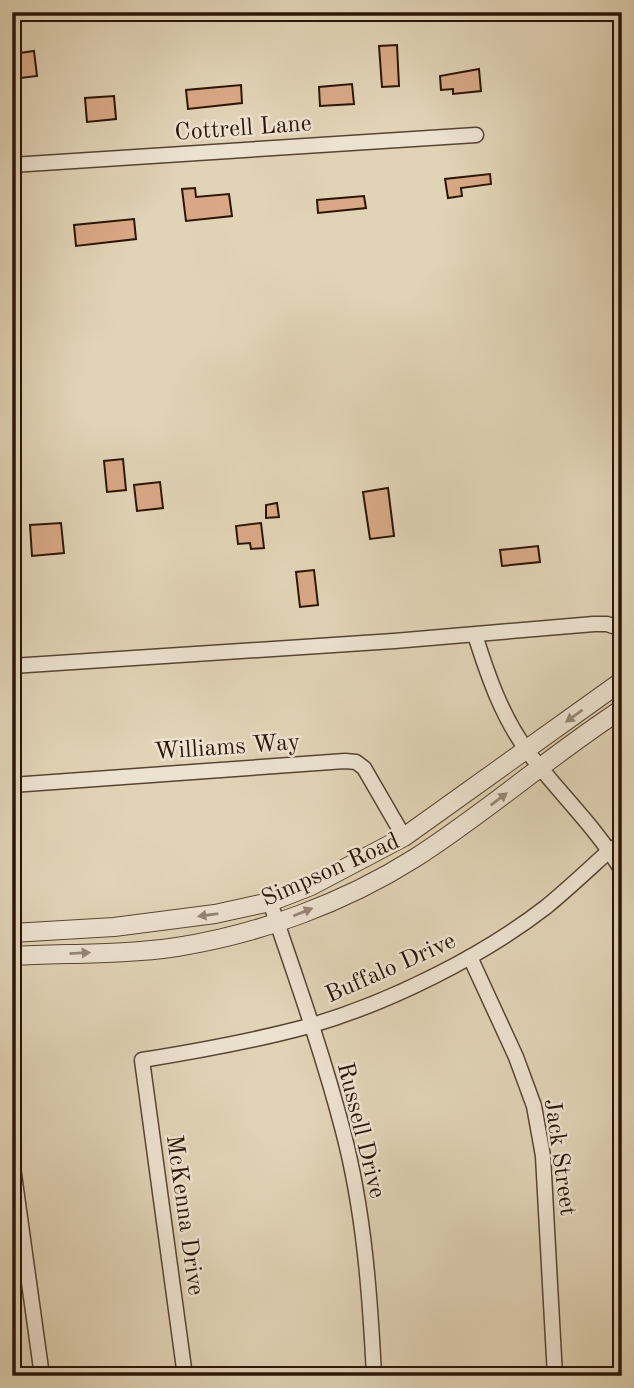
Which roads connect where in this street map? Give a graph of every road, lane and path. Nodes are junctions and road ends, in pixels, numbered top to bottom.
1 (476, 135) dead end
2 (12, 165) edge
3 (622, 629) edge
4 (475, 635) junction
5 (12, 666) edge
6 (622, 681) edge
7 (622, 709) edge
8 (527, 750) junction
9 (541, 767) junction
10 (12, 785) edge
11 (404, 837) junction
12 (616, 846) edge
13 (622, 871) edge
14 (270, 902) junction
15 (277, 923) junction
16 (12, 933) edge
17 (12, 956) edge
18 (470, 957) junction
19 (311, 1025) junction
20 (142, 1060) joint
21 (12, 1160) edge
22 (42, 1376) edge
23 (185, 1376) edge
24 (374, 1376) edge
25 (555, 1376) edge

1 - 2 street, Cottrell Lane
3 - 4 street
4 - 5 street
4 - 8 street
6 -> 8 street
7 - 9 street, Simpson Road
8 - 9 street
8 - 11 street
9 - 12 street
15 -> 9 street, Simpson Road
10 - 11 street, Williams Way
11 - 14 street
12 - 13 street
12 - 18 street, Buffalo Drive
14 - 15 street, Russell Drive
14 -> 16 street
17 -> 15 street, Simpson Road
15 - 19 street, Russell Drive
18 - 19 street, Buffalo Drive
18 - 25 street, Jack Street
19 - 20 street, Buffalo Drive
19 - 24 street, Russell Drive
20 - 23 street, McKenna Drive
21 - 22 street

